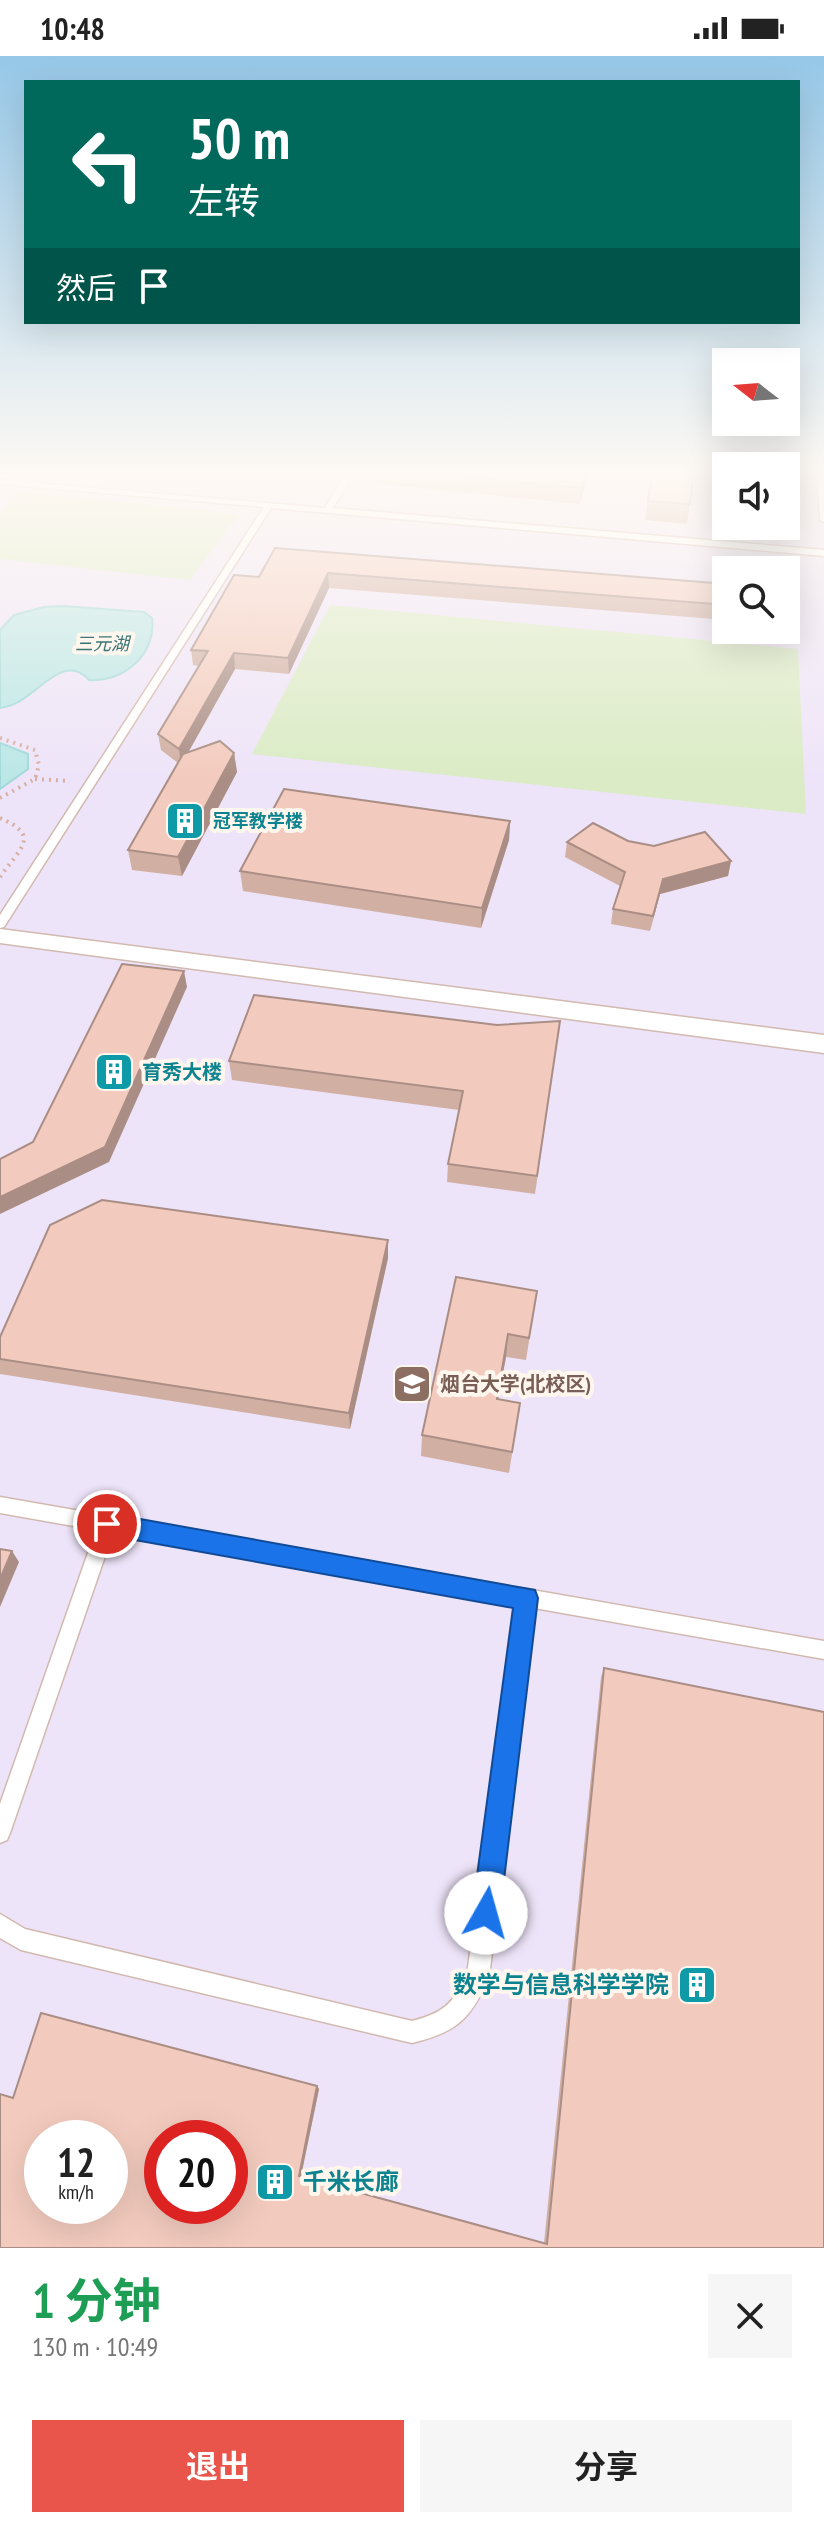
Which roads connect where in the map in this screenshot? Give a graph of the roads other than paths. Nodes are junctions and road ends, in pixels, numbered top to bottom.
1 (225, 574) edge
2 (0, 924) edge
3 (0, 936) edge
4 (824, 1044) edge
5 (0, 1505) edge
6 (107, 1524) junction
7 (526, 1598) junction
8 (824, 1650) edge
9 (0, 1833) edge
10 (0, 1925) edge

1 - 2 lane
3 - 4 street
5 - 6 lane
6 - 7 lane
6 - 9 lane
7 - 8 lane
7 - 10 lane

